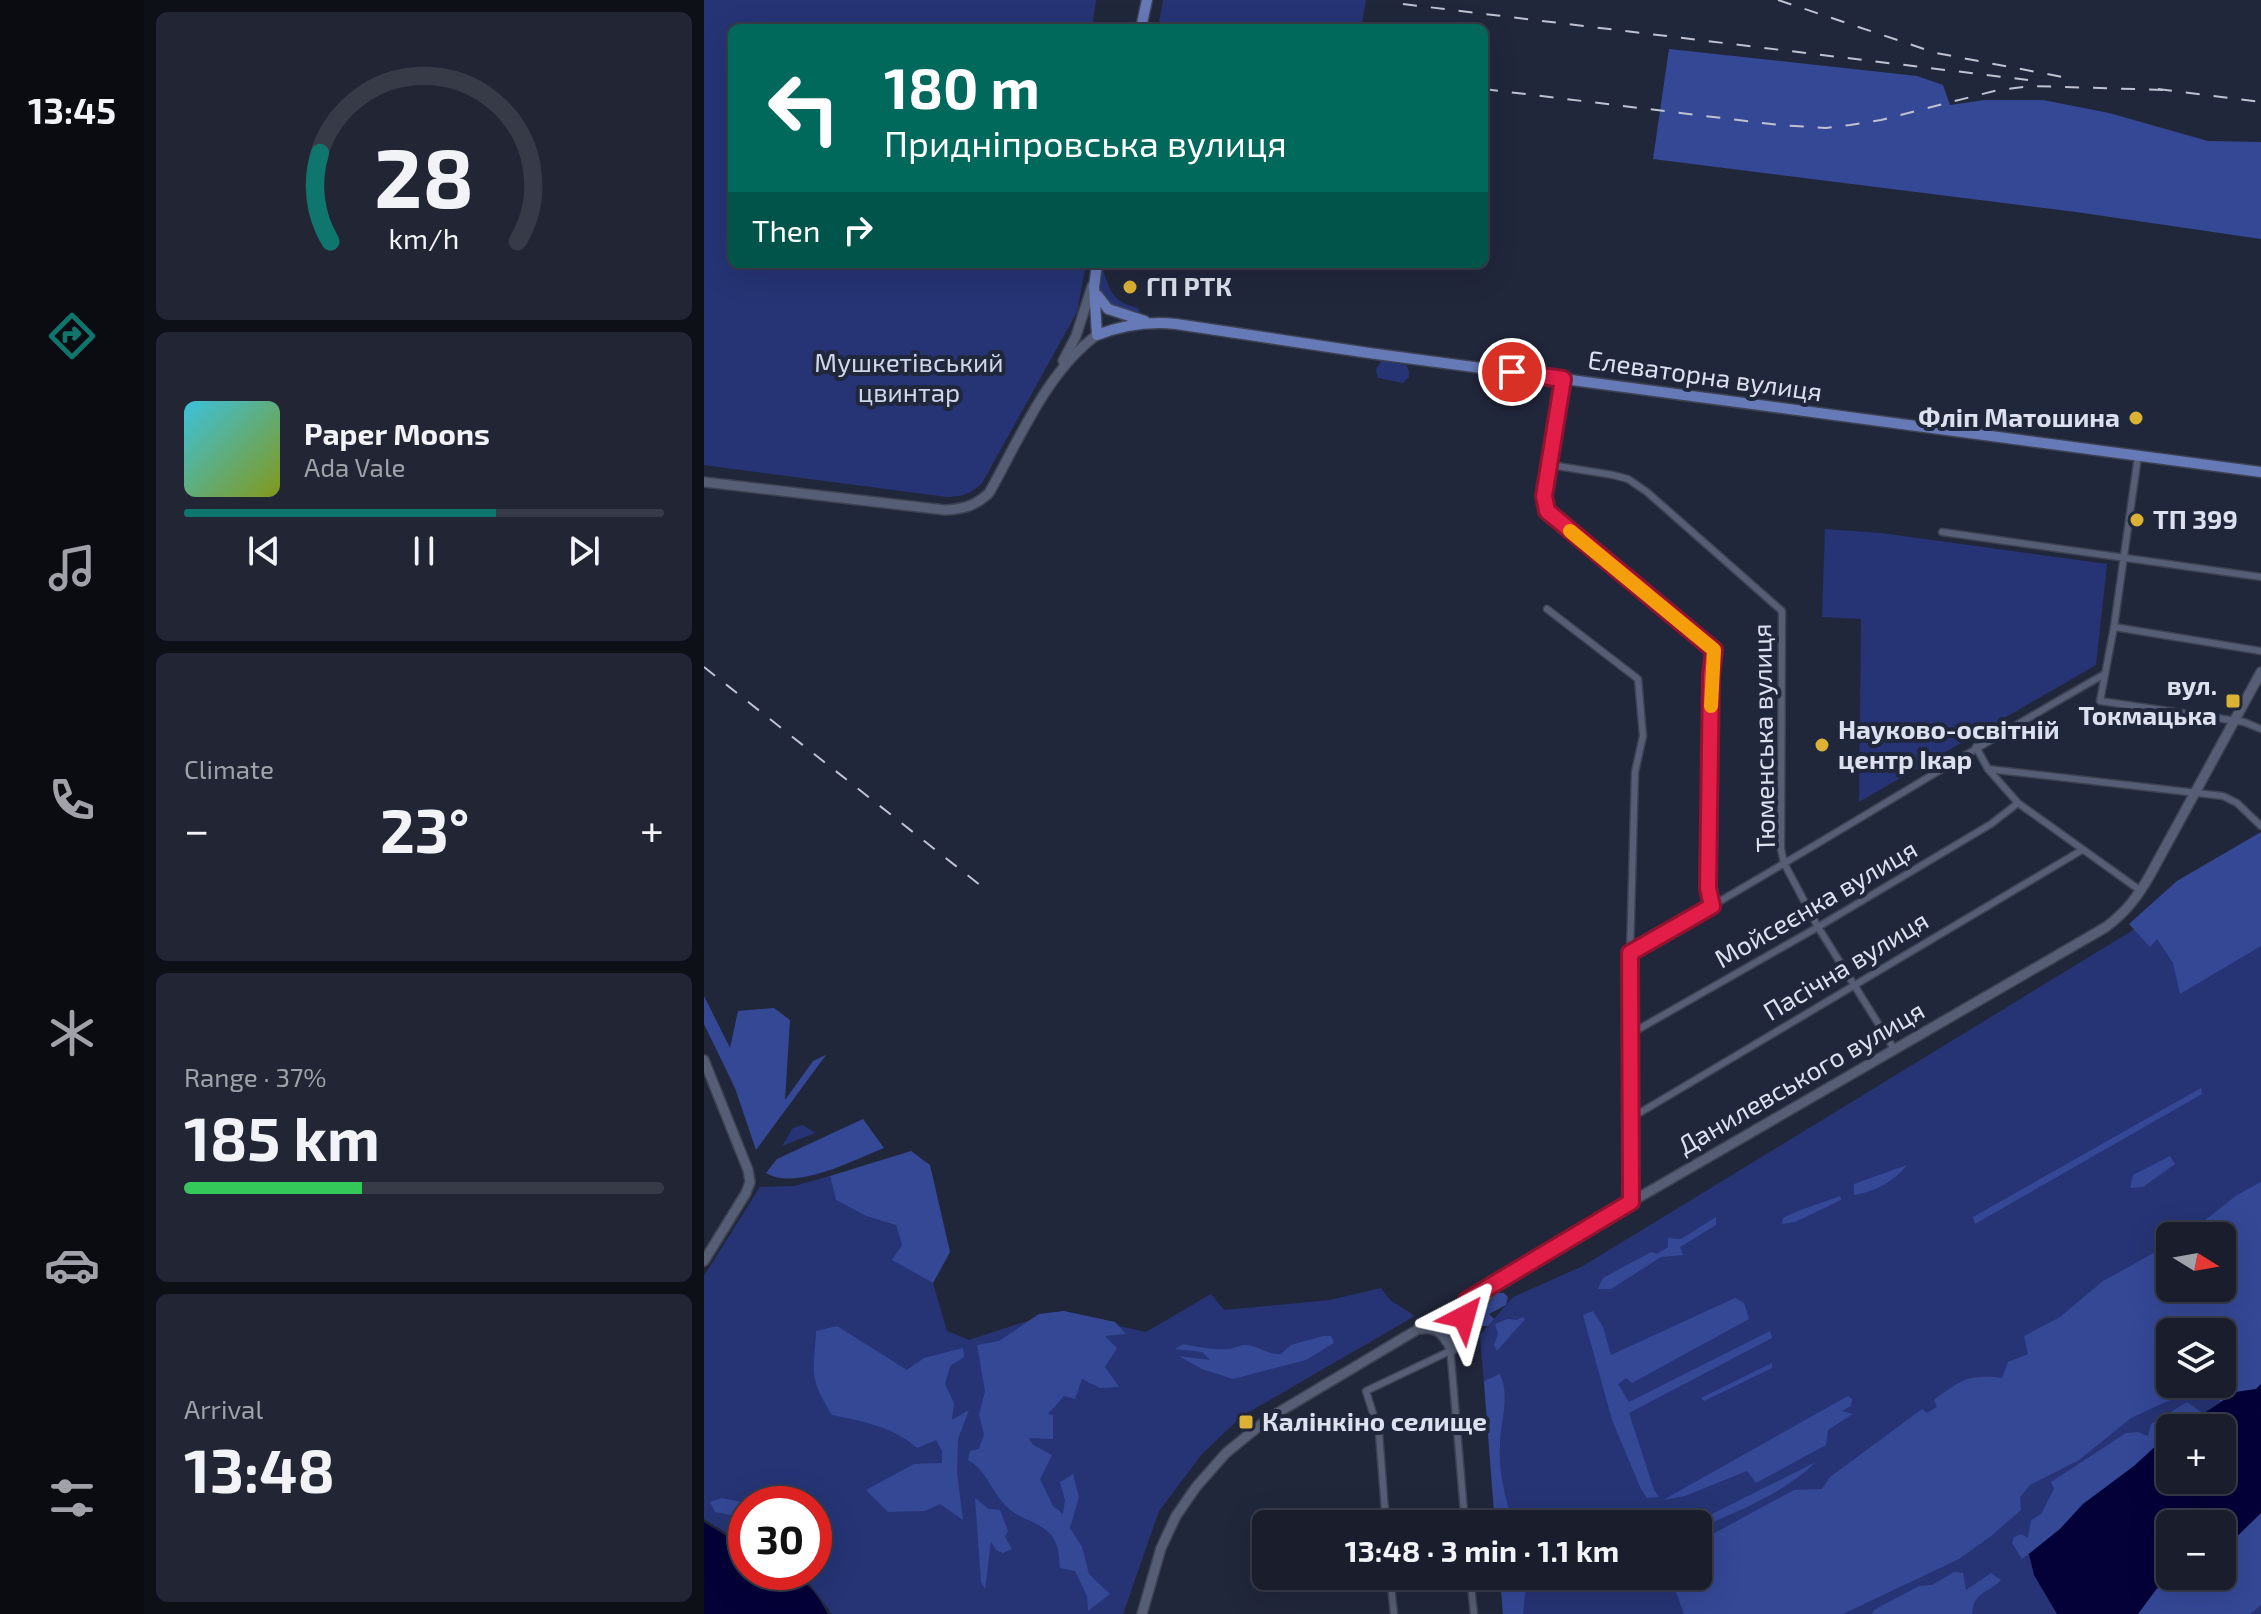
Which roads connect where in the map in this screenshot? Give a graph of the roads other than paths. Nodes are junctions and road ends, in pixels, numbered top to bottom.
1 (1147, 0) edge
2 (1142, 24) edge
3 (1096, 268) edge
4 (1095, 279) junction
5 (1155, 322) junction
6 (1097, 335) junction
7 (1056, 375) junction
8 (1563, 379) junction
9 (2138, 456) junction
10 (1551, 465) junction
11 (2261, 472) edge
12 (704, 482) edge
13 (1942, 532) dead end
14 (2123, 559) junction
15 (2261, 577) edge
16 (1547, 609) dead end
17 (2114, 627) junction
18 (2261, 651) edge
19 (2261, 672) edge
20 (2103, 675) junction
21 (2235, 720) junction
22 (2261, 729) edge
23 (1976, 747) junction
24 (1988, 769) junction
25 (2196, 791) junction
26 (2018, 803) junction
27 (2261, 826) edge
28 (2082, 850) junction
29 (1784, 863) junction
30 (2141, 891) junction
31 (1712, 906) junction
32 (1818, 927) junction
33 (1630, 953) junction
34 (1854, 985) junction
35 (1630, 1034) junction
36 (1894, 1049) junction
37 (704, 1060) edge
38 (1631, 1118) junction
39 (1631, 1202) junction
40 (704, 1261) edge
41 (1504, 1278) junction
42 (1467, 1300) junction
43 (1447, 1311) junction
44 (1413, 1330) junction
45 (1455, 1348) junction
46 (1385, 1510) edge
47 (1464, 1510) edge
48 (1391, 1590) edge
49 (1471, 1590) edge
50 (1142, 1614) edge
51 (1394, 1614) edge
52 (1474, 1614) edge

1 - 2 main road
3 - 4 main road
4 - 5 main road
4 - 6 main road
4 - 7 street
5 - 6 main road, Елеваторна вулиця
5 - 8 main road, Елеваторна вулиця
6 - 7 street
7 - 12 street
8 - 9 main road, Елеваторна вулиця
8 - 10 street
9 - 11 main road, Елеваторна вулиця
9 - 14 street
10 - 29 street, Тюменська вулиця
10 - 31 street
13 - 14 street
14 - 15 street
14 - 17 street
16 - 33 street
17 - 18 street
17 - 20 street
19 - 21 street, Данилевського вулиця
20 - 21 street
20 - 23 street
21 - 22 street
21 - 25 street, Данилевського вулиця
23 - 24 street
23 - 29 street
24 - 25 street
24 - 26 street
25 - 27 street
25 - 30 street, Данилевського вулиця
26 - 28 street
26 - 32 street, Мойсеєнка вулиця
28 - 30 street
28 - 34 street, Пасічна вулиця
29 - 31 street
29 - 32 street, Тюменська вулиця
30 - 36 street, Данилевського вулиця
31 - 33 street
32 - 34 street, Тюменська вулиця
32 - 35 street, Мойсеєнка вулиця
33 - 35 street
34 - 36 street, Тюменська вулиця
34 - 38 street, Пасічна вулиця
35 - 38 street
36 - 39 street, Данилевського вулиця
37 - 40 street
38 - 39 street
39 - 41 street, Данилевського вулиця
41 - 42 street, Данилевського вулиця
41 - 45 street
42 - 43 street, Данилевського вулиця
42 - 45 street
43 - 44 street, Данилевського вулиця
43 - 45 street
44 - 45 street
44 - 50 street, Данилевського вулиця
45 - 46 street
45 - 47 street
48 - 51 street
49 - 52 street

